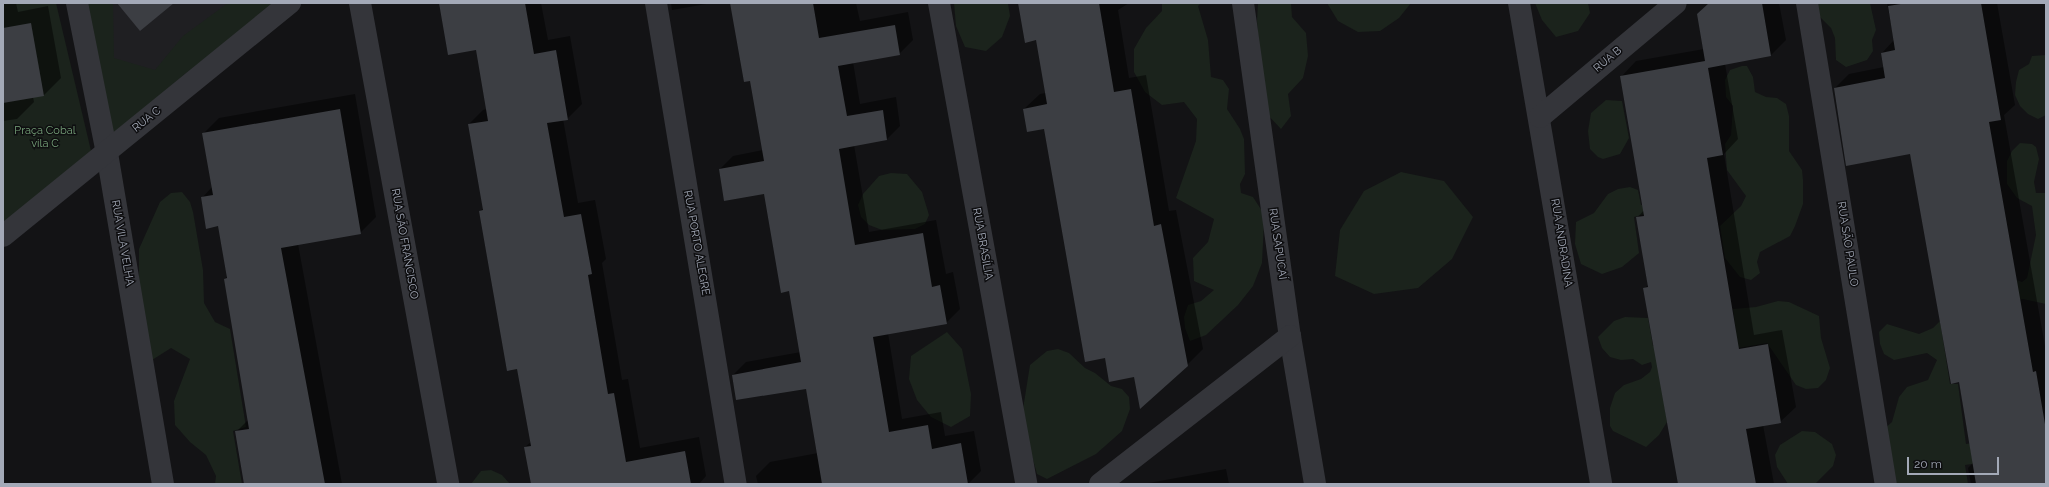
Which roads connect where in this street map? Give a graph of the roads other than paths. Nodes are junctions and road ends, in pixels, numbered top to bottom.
1 (77, 3) edge
2 (290, 3) edge
3 (360, 3) edge
4 (656, 3) edge
5 (939, 3) edge
6 (1243, 3) edge
7 (1519, 3) edge
8 (1676, 3) edge
9 (1807, 3) edge
10 (1540, 117) junction
11 (107, 153) junction
12 (3, 236) edge
13 (1290, 336) junction
14 (163, 484) edge
15 (448, 484) edge
16 (736, 484) edge
17 (1026, 484) edge
18 (1100, 484) edge
19 (1315, 484) edge
20 (1601, 484) edge
21 (1886, 484) edge

1 - 11 street, RUA VILA VELHA
2 - 11 street, RUA C
3 - 15 street, RUA SÃO FRANCISCO
4 - 16 street, RUA PORTO ALEGRE
5 - 17 street, RUA BRASÍLIA
6 - 13 street, RUA SAPUCAÍ
7 - 10 street, RUA ANDRADINA
8 - 10 street, RUA B
9 - 21 street, RUA SÃO PAULO
10 - 20 street, RUA ANDRADINA
11 - 12 street, RUA C
11 - 14 street, RUA VILA VELHA
13 - 18 street
13 - 19 street, RUA SAPUCAÍ

